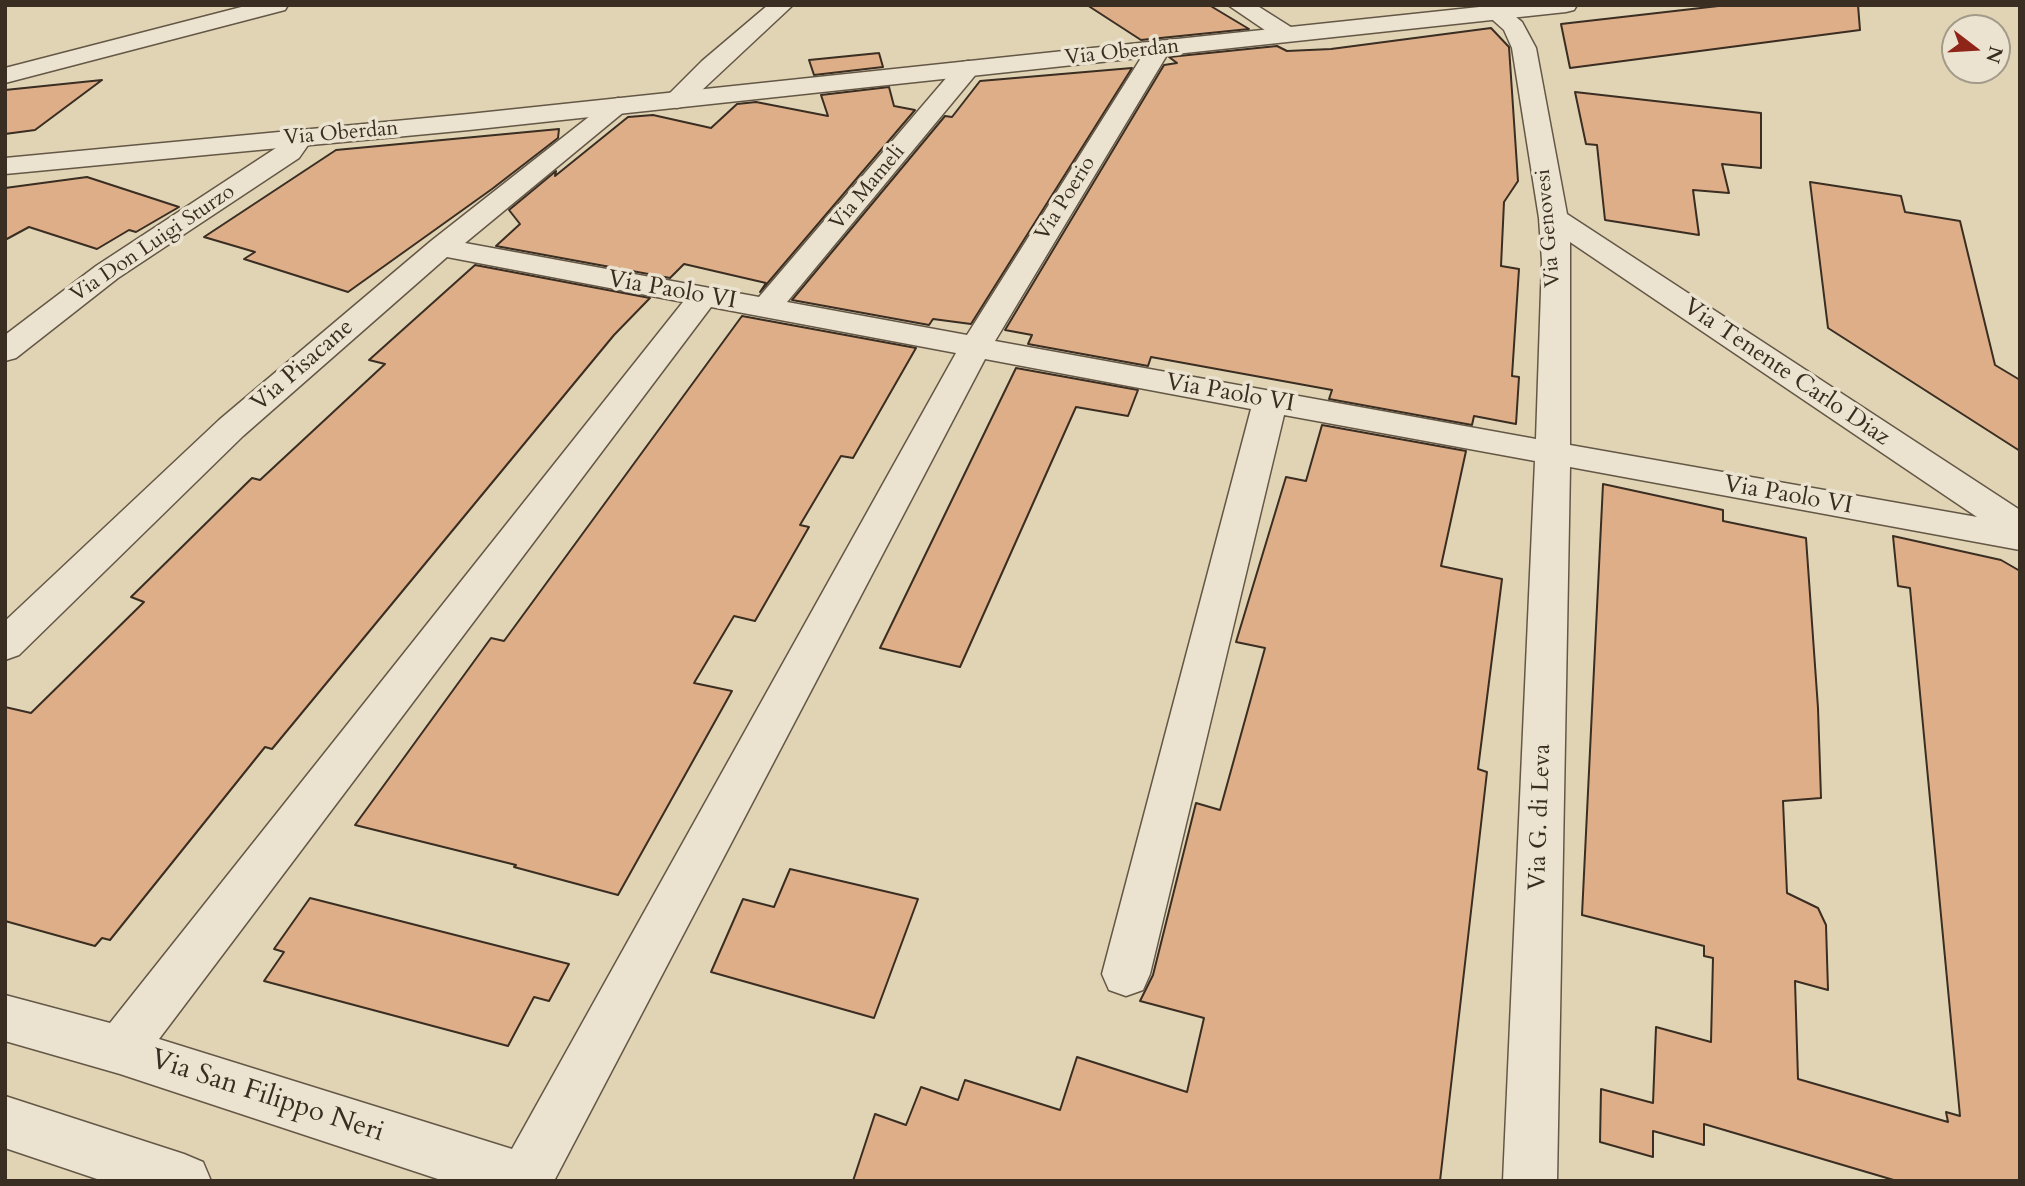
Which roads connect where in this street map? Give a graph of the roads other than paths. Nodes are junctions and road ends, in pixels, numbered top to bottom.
1 (277, 5) edge
2 (782, 5) edge
3 (1239, 5) edge
4 (1566, 5) edge
5 (1497, 13) junction
6 (1286, 34) junction
7 (1158, 50) junction
8 (968, 68) junction
9 (5, 76) edge
10 (677, 100) junction
11 (618, 106) junction
12 (300, 138) junction
13 (5, 166) edge
14 (1553, 218) junction
15 (440, 247) junction
16 (703, 298) junction
17 (767, 307) junction
18 (975, 348) junction
19 (5, 351) edge
20 (1270, 402) junction
21 (1553, 454) junction
22 (2020, 528) edge
23 (2020, 537) edge
24 (5, 645) edge
25 (1126, 974) dead end
26 (5, 1018) edge
27 (120, 1051) junction
28 (5, 1122) edge
29 (526, 1180) edge
30 (184, 1181) edge
31 (1530, 1181) edge

1 - 9 street
2 - 10 street
3 - 6 street
4 - 5 street, Via Oberdan
5 - 6 street, Via Oberdan
5 - 14 street, Via Genovesi
6 - 7 street, Via Oberdan
7 - 8 street, Via Oberdan
7 - 18 street, Via Poerio
8 - 10 street, Via Oberdan
8 - 17 street, Via Mameli
10 - 11 street, Via Oberdan
11 - 12 street, Via Oberdan
11 - 15 street, Via Pisacane
12 - 13 street, Via Oberdan
12 - 19 street, Via Don Luigi Sturzo
14 - 21 street, Via Genovesi
14 - 22 street, Via Tenente Carlo Diaz
15 - 16 street, Via Paolo VI
15 - 24 street, Via Pisacane
16 - 17 street, Via Paolo VI
16 - 27 street
17 - 18 street, Via Paolo VI
18 - 20 street, Via Paolo VI
18 - 29 street, Via Poerio
20 - 21 street, Via Paolo VI
20 - 25 street
21 - 23 street, Via Paolo VI
21 - 31 street, Via G. di Leva
26 - 27 street, Via San Filippo Neri
27 - 29 street, Via San Filippo Neri
28 - 30 street

